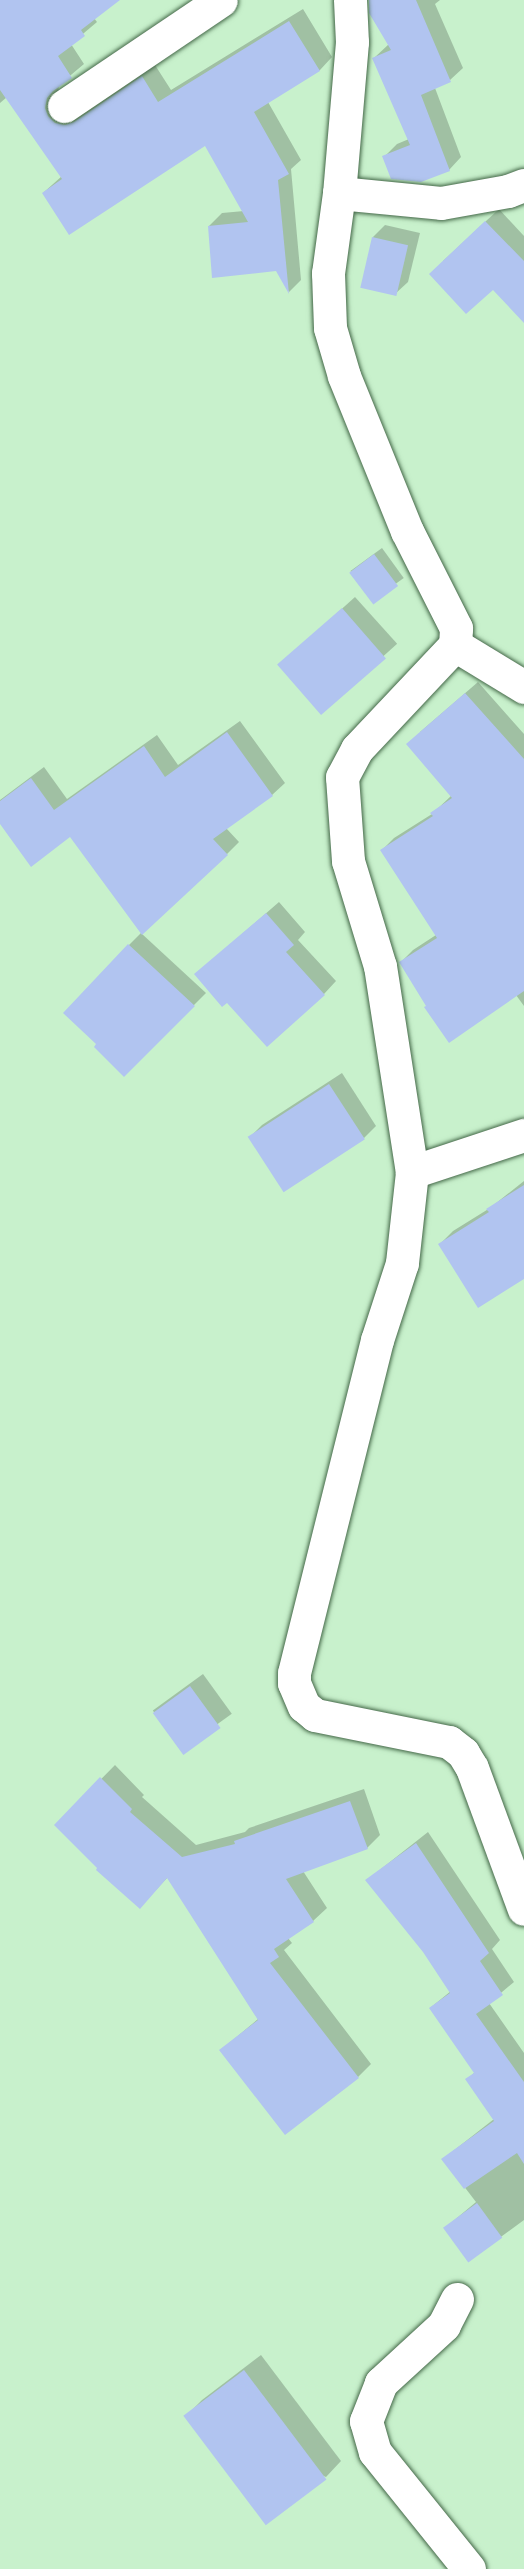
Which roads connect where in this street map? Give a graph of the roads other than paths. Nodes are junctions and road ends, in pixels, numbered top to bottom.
1 (221, 0) edge
2 (350, 0) edge
3 (64, 106) dead end
4 (524, 185) edge
5 (339, 193) junction
6 (455, 645) junction
7 (524, 687) edge
8 (524, 1135) edge
9 (412, 1172) junction
10 (524, 1909) edge
11 (457, 2299) dead end
12 (468, 2569) edge

1 - 3 street
2 - 5 street
4 - 5 street
5 - 6 street
6 - 7 street
6 - 9 street
8 - 9 street
9 - 10 street
11 - 12 street

